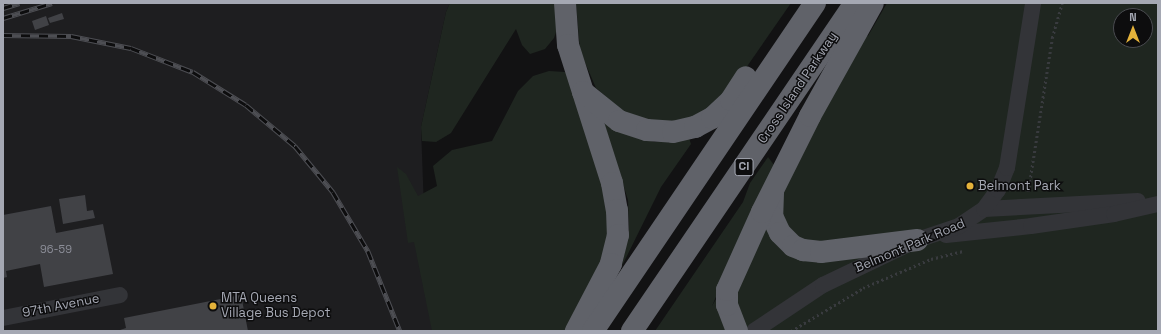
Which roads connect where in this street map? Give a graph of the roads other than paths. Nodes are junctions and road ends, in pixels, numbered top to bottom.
1 (565, 3) edge
2 (815, 3) edge
3 (855, 3) edge
4 (873, 3) edge
5 (1033, 3) edge
6 (788, 42) junction
7 (583, 92) junction
8 (773, 190) junction
9 (1158, 200) edge
10 (1158, 204) edge
11 (984, 209) junction
12 (925, 238) junction
13 (120, 294) dead end
14 (3, 318) edge
15 (576, 331) edge
16 (593, 331) edge
17 (632, 331) edge
18 (737, 331) edge
19 (754, 331) edge

1 - 7 highway
2 - 6 highway
3 - 17 highway, Cross Island Parkway / CI
4 - 8 highway
5 - 11 street, Belmont Park Road
6 - 7 highway
6 - 16 highway
7 - 15 highway
8 - 12 highway
8 - 18 highway
9 - 11 street
10 - 12 street
11 - 12 street, Belmont Park Road
12 - 19 street, Belmont Park Road
13 - 14 street, 97th Avenue

